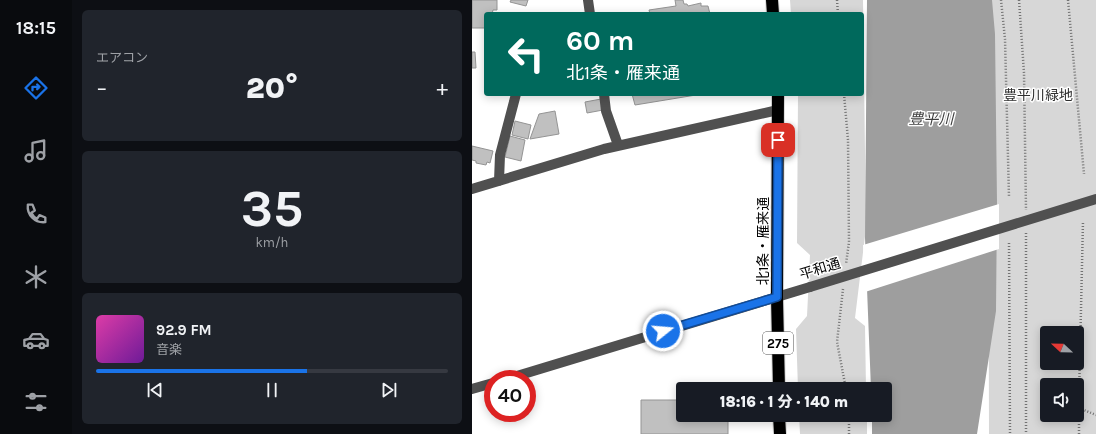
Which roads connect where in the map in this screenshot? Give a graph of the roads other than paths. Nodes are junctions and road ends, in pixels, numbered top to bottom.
1 (588, 0) edge
2 (772, 0) edge
3 (590, 12) edge
4 (773, 12) edge
5 (515, 96) edge
6 (604, 96) edge
7 (778, 96) edge
8 (778, 110) junction
9 (618, 145) dead end
10 (499, 181) junction
11 (472, 189) edge
12 (1096, 199) edge
13 (777, 297) junction
14 (536, 370) edge
15 (779, 382) edge
16 (484, 386) edge
17 (472, 389) edge
18 (779, 422) edge
19 (780, 434) edge

1 - 3 street
2 - 4 highway
5 - 10 street
6 - 9 street
7 - 8 highway, 北1条・雁来通 / 275
8 - 10 street
8 - 13 highway, 北1条・雁来通 / 275
10 - 11 street
12 - 13 street, 平和通, bridge
13 - 14 street, 平和通
13 - 15 highway, 北1条・雁来通 / 275
16 - 17 street
18 - 19 highway

